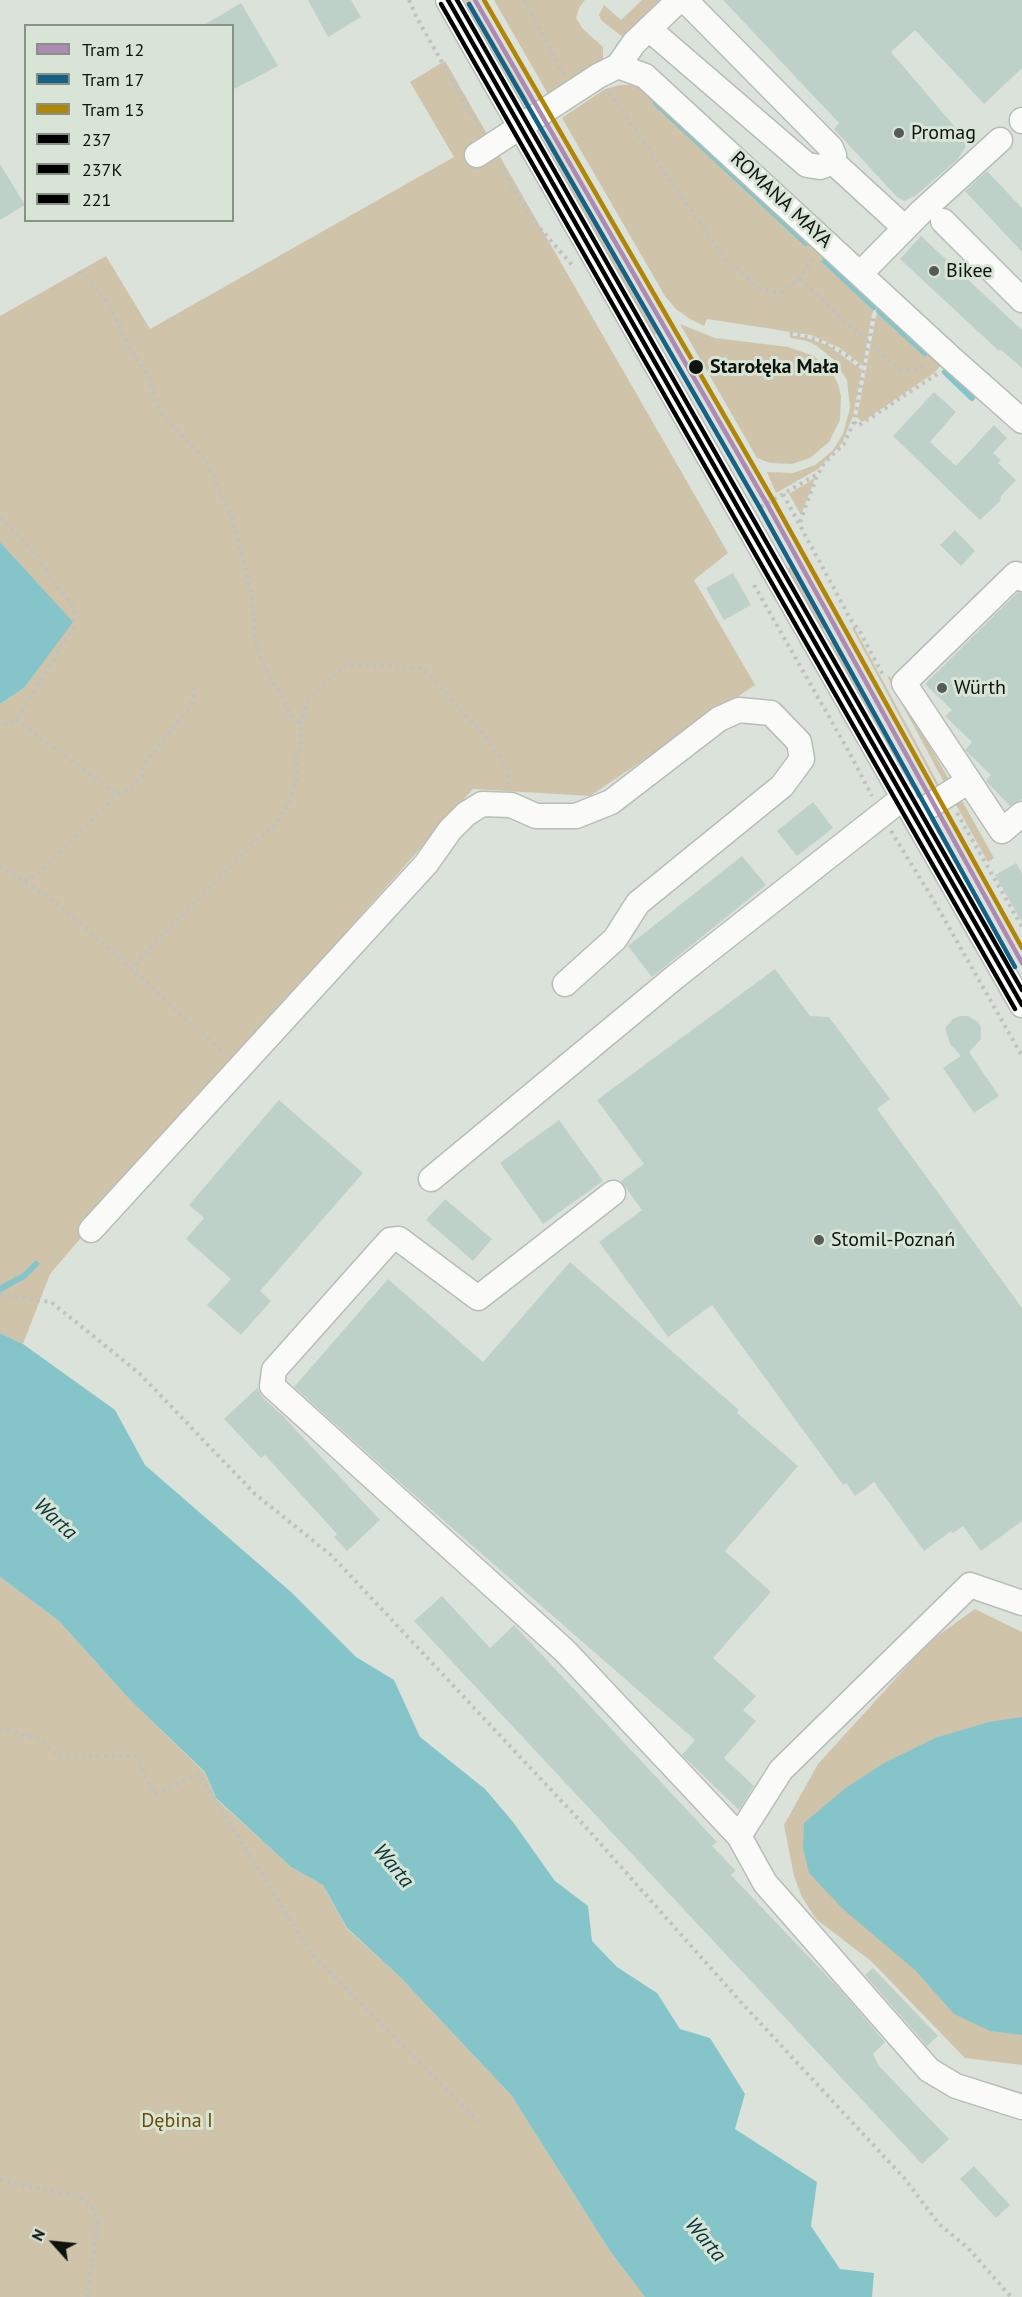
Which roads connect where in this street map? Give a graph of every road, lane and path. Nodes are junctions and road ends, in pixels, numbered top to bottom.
1 (448, 0) edge
2 (524, 0) edge
3 (679, 0) edge
4 (685, 0) edge
5 (649, 29) junction
6 (608, 71) junction
7 (572, 92) junction
8 (520, 126) junction
9 (1000, 140) dead end
10 (477, 154) dead end
11 (833, 162) junction
12 (943, 221) dead end
13 (905, 228) junction
14 (826, 242) junction
15 (80, 271) dead end
16 (860, 274) junction
17 (799, 279) junction
18 (885, 297) junction
19 (1022, 300) edge
20 (790, 333) dead end
21 (869, 344) junction
22 (946, 354) junction
23 (864, 369) junction
24 (1022, 420) edge
25 (854, 422) junction
26 (819, 473) junction
27 (783, 494) dead end
28 (0, 518) edge
29 (800, 524) dead end
30 (750, 576) dead end
31 (1022, 579) edge
32 (194, 687) dead end
33 (16, 720) junction
34 (301, 724) junction
35 (0, 725) edge
36 (969, 781) junction
37 (117, 795) junction
38 (511, 805) junction
39 (910, 806) junction
40 (1022, 814) edge
41 (881, 815) junction
42 (0, 866) edge
43 (25, 881) junction
44 (132, 969) junction
45 (565, 984) dead end
46 (1022, 1005) edge
47 (1022, 1056) edge
48 (238, 1068) junction
49 (431, 1179) dead end
50 (613, 1193) dead end
51 (91, 1230) dead end
52 (0, 1293) edge
53 (1022, 1603) edge
54 (0, 1728) edge
55 (739, 1836) junction
56 (1022, 2107) edge
57 (478, 2122) dead end
58 (0, 2179) edge
59 (87, 2297) edge
60 (1011, 2297) edge

1 - 8 street
2 - 7 path
3 - 5 street
4 - 11 street
5 - 6 street
5 - 11 street
6 - 7 street
6 - 14 street, ROMANA MAYA
6 - 17 path
7 - 8 street
8 - 10 street
8 - 39 street
9 - 13 street
11 - 13 street
12 - 19 street
13 - 16 street
14 - 16 street, ROMANA MAYA
14 - 17 path
15 - 34 path
16 - 18 street, ROMANA MAYA
17 - 21 path
18 - 21 path
18 - 22 street, ROMANA MAYA
20 - 23 path
21 - 22 path
21 - 23 path
22 - 24 street, ROMANA MAYA
22 - 25 path
23 - 25 path
25 - 26 path
26 - 27 path
26 - 29 path
28 - 33 path
30 - 41 path
31 - 36 street
32 - 37 path
33 - 35 path
33 - 37 path
34 - 38 path
34 - 44 path
36 - 39 street
36 - 40 street
37 - 43 path
38 - 45 street
38 - 48 street
39 - 41 street
39 - 46 street
41 - 47 path
41 - 49 street
42 - 43 path
43 - 44 path
44 - 48 path
48 - 51 street
50 - 55 street
52 - 60 path
53 - 55 street
54 - 57 path
55 - 56 street
58 - 59 path

